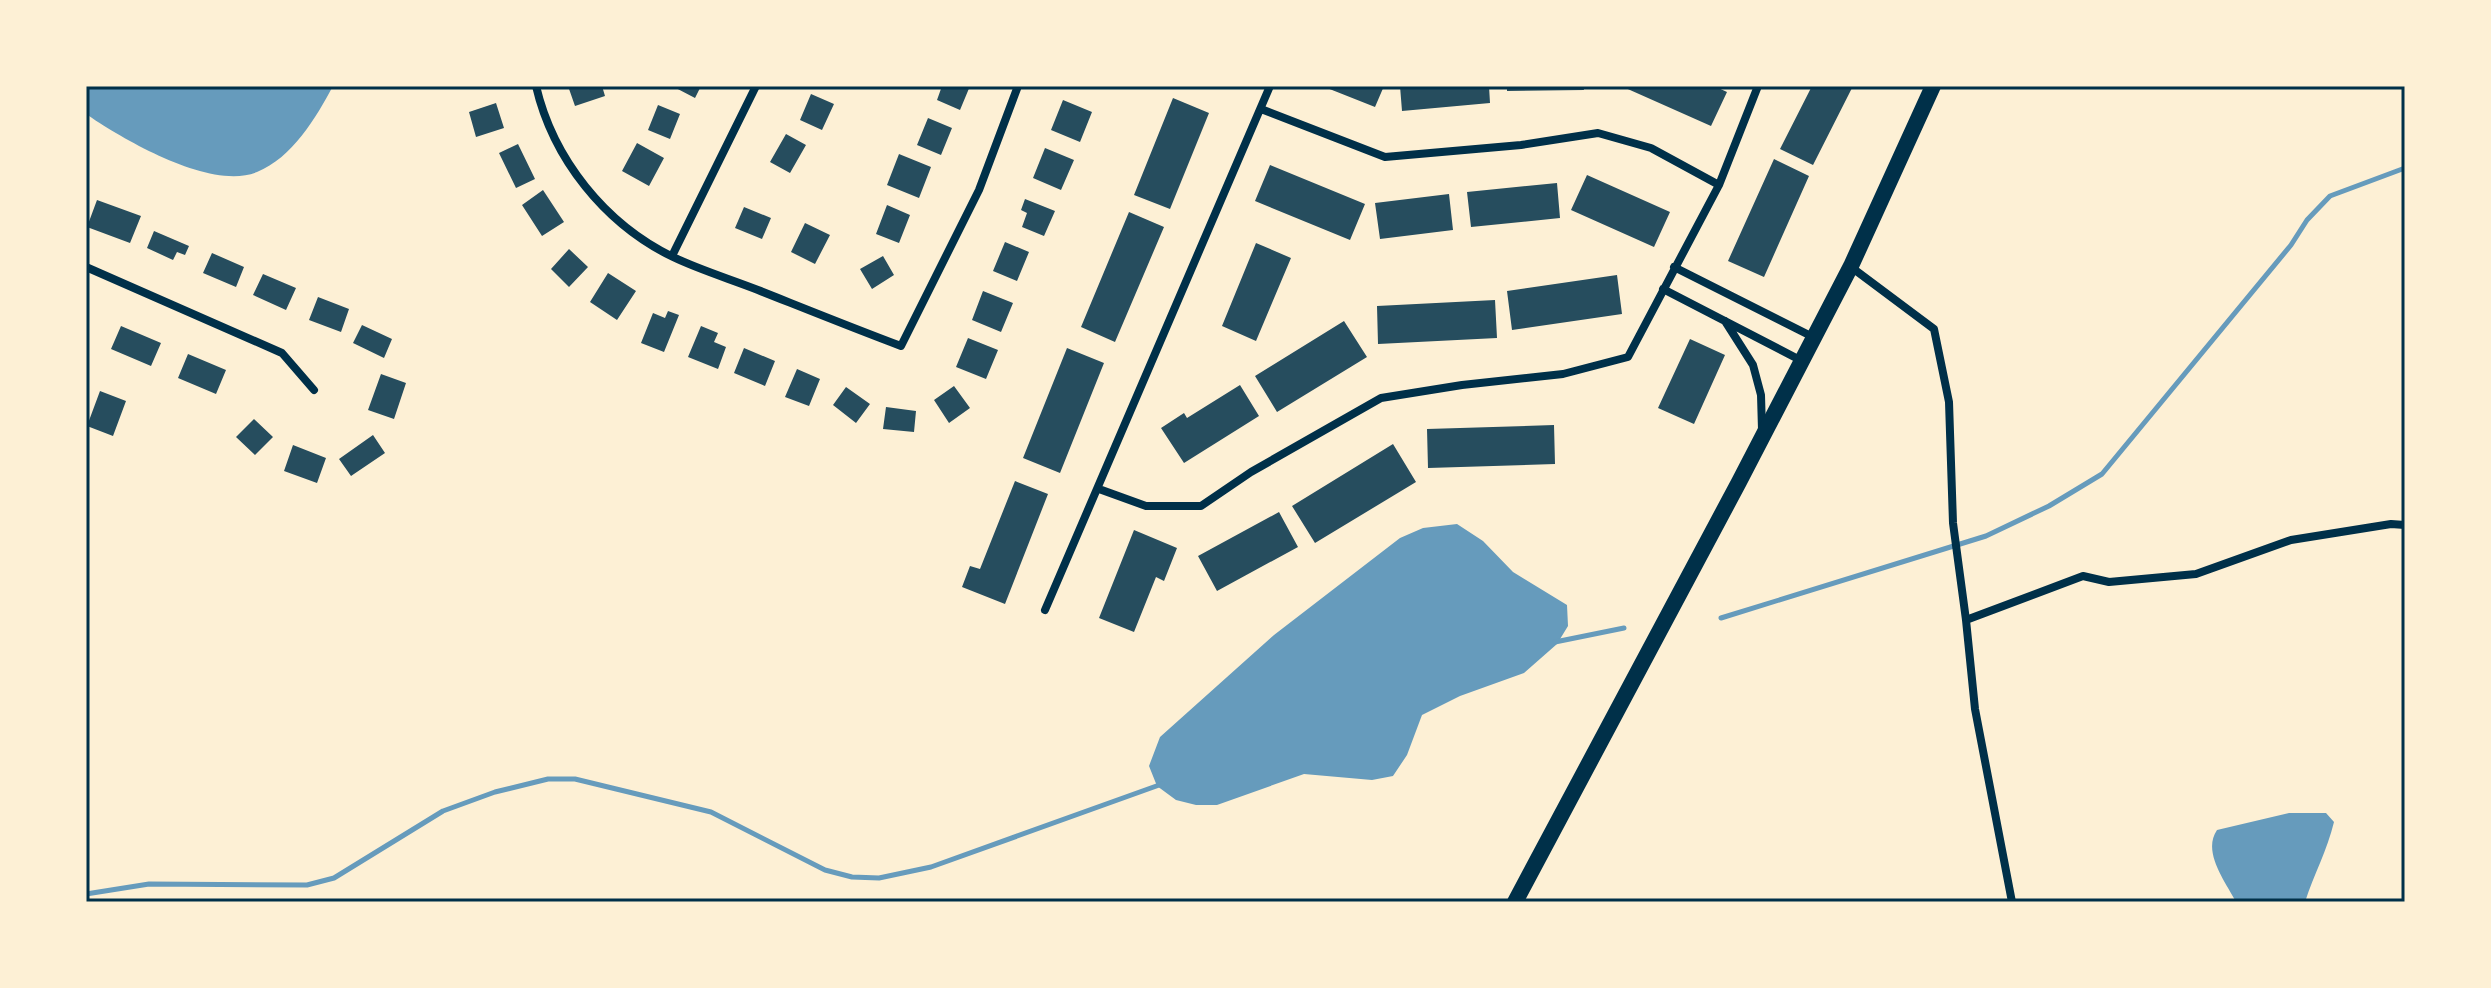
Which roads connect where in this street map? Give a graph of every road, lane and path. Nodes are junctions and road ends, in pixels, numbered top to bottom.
1 (536, 86) edge
2 (756, 86) edge
3 (1018, 86) edge
4 (1270, 86) edge
5 (1758, 86) edge
6 (1933, 86) edge
7 (1261, 109) junction
8 (1719, 185) junction
9 (672, 256) junction
10 (1851, 266) junction
11 (1674, 267) junction
12 (86, 268) edge
13 (1663, 289) junction
14 (1724, 321) junction
15 (1813, 337) junction
16 (1802, 361) junction
17 (314, 390) dead end
18 (1763, 436) junction
19 (1099, 489) junction
20 (2405, 525) edge
21 (1045, 610) dead end
22 (1966, 620) junction
23 (1515, 902) edge
24 (2012, 902) edge

1 - 9 street
2 - 9 street
3 - 9 street
4 - 7 street
5 - 8 street
6 - 10 main road
7 - 8 street
7 - 19 street
8 - 11 street
10 - 15 main road
10 - 22 street
11 - 13 street
11 - 15 street
12 - 17 street
13 - 14 street
13 - 19 street
14 - 16 street
14 - 18 street
15 - 16 main road
16 - 18 main road
18 - 23 main road
19 - 21 street
20 - 22 street
22 - 24 street

